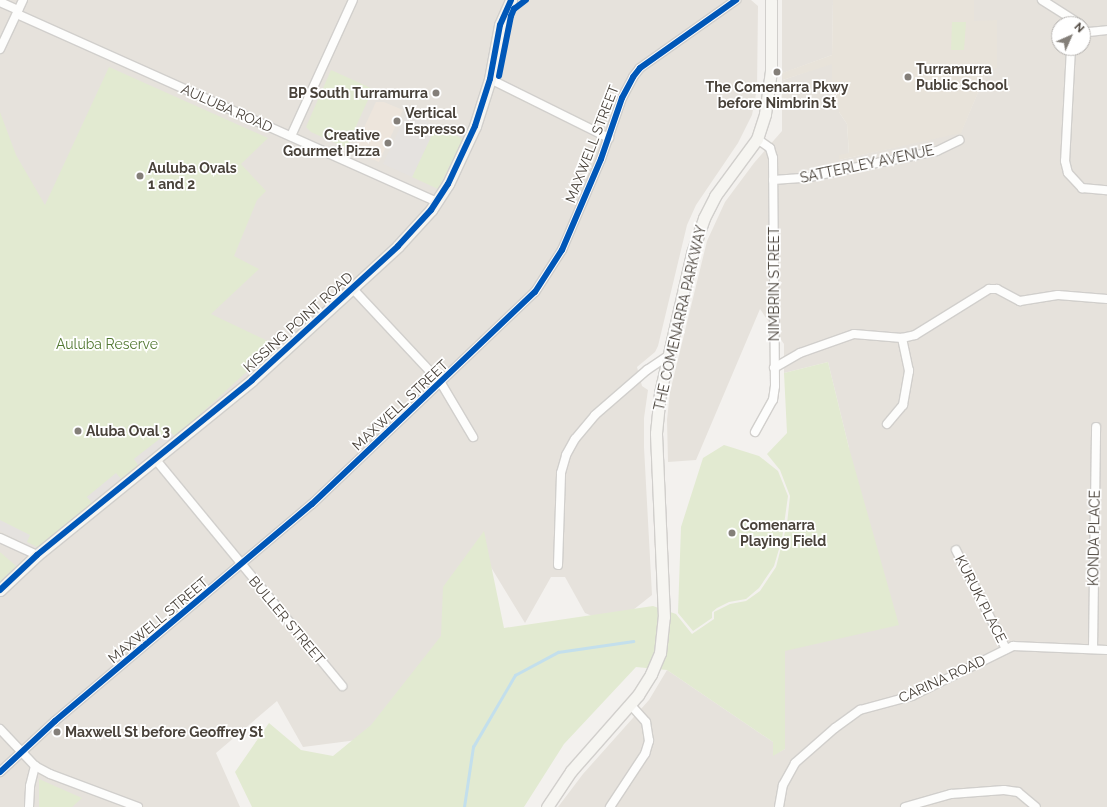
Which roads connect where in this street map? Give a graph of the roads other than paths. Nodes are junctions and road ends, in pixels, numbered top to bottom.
1 (23, 0) edge
2 (353, 0) edge
3 (511, 0) edge
4 (736, 0) edge
5 (771, 0) edge
6 (1042, 0) edge
7 (0, 2) edge
8 (17, 12) junction
9 (1067, 16) edge
10 (1107, 30) edge
11 (1091, 31) edge
12 (0, 49) edge
13 (1071, 56) edge
14 (490, 79) junction
15 (291, 136) junction
16 (608, 138) junction
17 (757, 139) junction
18 (960, 140) dead end
19 (773, 180) junction
20 (1107, 190) edge
21 (437, 202) junction
22 (353, 288) junction
23 (1107, 299) edge
24 (902, 338) junction
25 (668, 356) junction
26 (774, 368) junction
27 (441, 383) junction
28 (887, 424) dead end
29 (1096, 427) dead end
30 (755, 432) dead end
31 (473, 437) dead end
32 (156, 460) junction
33 (0, 538) edge
34 (956, 550) dead end
35 (38, 555) junction
36 (241, 565) junction
37 (558, 566) dead end
38 (0, 590) edge
39 (1006, 649) junction
40 (1093, 649) junction
41 (1107, 650) edge
42 (342, 686) dead end
43 (630, 704) junction
44 (0, 729) edge
45 (22, 752) junction
46 (35, 766) junction
47 (0, 772) edge
48 (29, 807) edge
49 (138, 807) edge
50 (547, 807) edge
51 (610, 807) edge
52 (779, 807) edge
53 (905, 807) edge
54 (1036, 807) edge

1 - 8 street
2 - 15 street
3 - 14 main road, KISSING POINT ROAD
4 - 16 street, MAXWELL STREET
5 - 17 main road, THE COMENARRA PARKWAY
6 - 9 street
7 - 8 street, AULUBA ROAD
8 - 12 street
8 - 15 street, AULUBA ROAD
10 - 11 street
13 - 20 street
14 - 16 street
14 - 21 main road, KISSING POINT ROAD
15 - 21 street, AULUBA ROAD
16 - 27 street, MAXWELL STREET
17 - 19 street, NIMBRIN STREET
17 - 25 main road, THE COMENARRA PARKWAY
18 - 19 street, SATTERLEY AVENUE
19 - 26 street, NIMBRIN STREET
21 - 22 main road, KISSING POINT ROAD
22 - 27 street
22 - 32 main road, KISSING POINT ROAD
23 - 24 street
24 - 26 street
24 - 28 street
25 - 37 street
25 - 43 main road, THE COMENARRA PARKWAY
26 - 30 street, NIMBRIN STREET
27 - 31 street
27 - 36 street, MAXWELL STREET
29 - 40 street, KONDA PLACE
32 - 35 main road, KISSING POINT ROAD
32 - 36 street, BULLER STREET
33 - 35 street
34 - 39 street, KURUK PLACE
35 - 38 main road, KISSING POINT ROAD
36 - 42 street, BULLER STREET
36 - 45 street, MAXWELL STREET
39 - 40 street, CARINA ROAD
39 - 52 street, CARINA ROAD
40 - 41 street, CARINA ROAD
43 - 50 main road, THE COMENARRA PARKWAY
43 - 51 street
44 - 45 street
45 - 46 street
45 - 47 street, MAXWELL STREET
46 - 48 street
46 - 49 street
53 - 54 street

